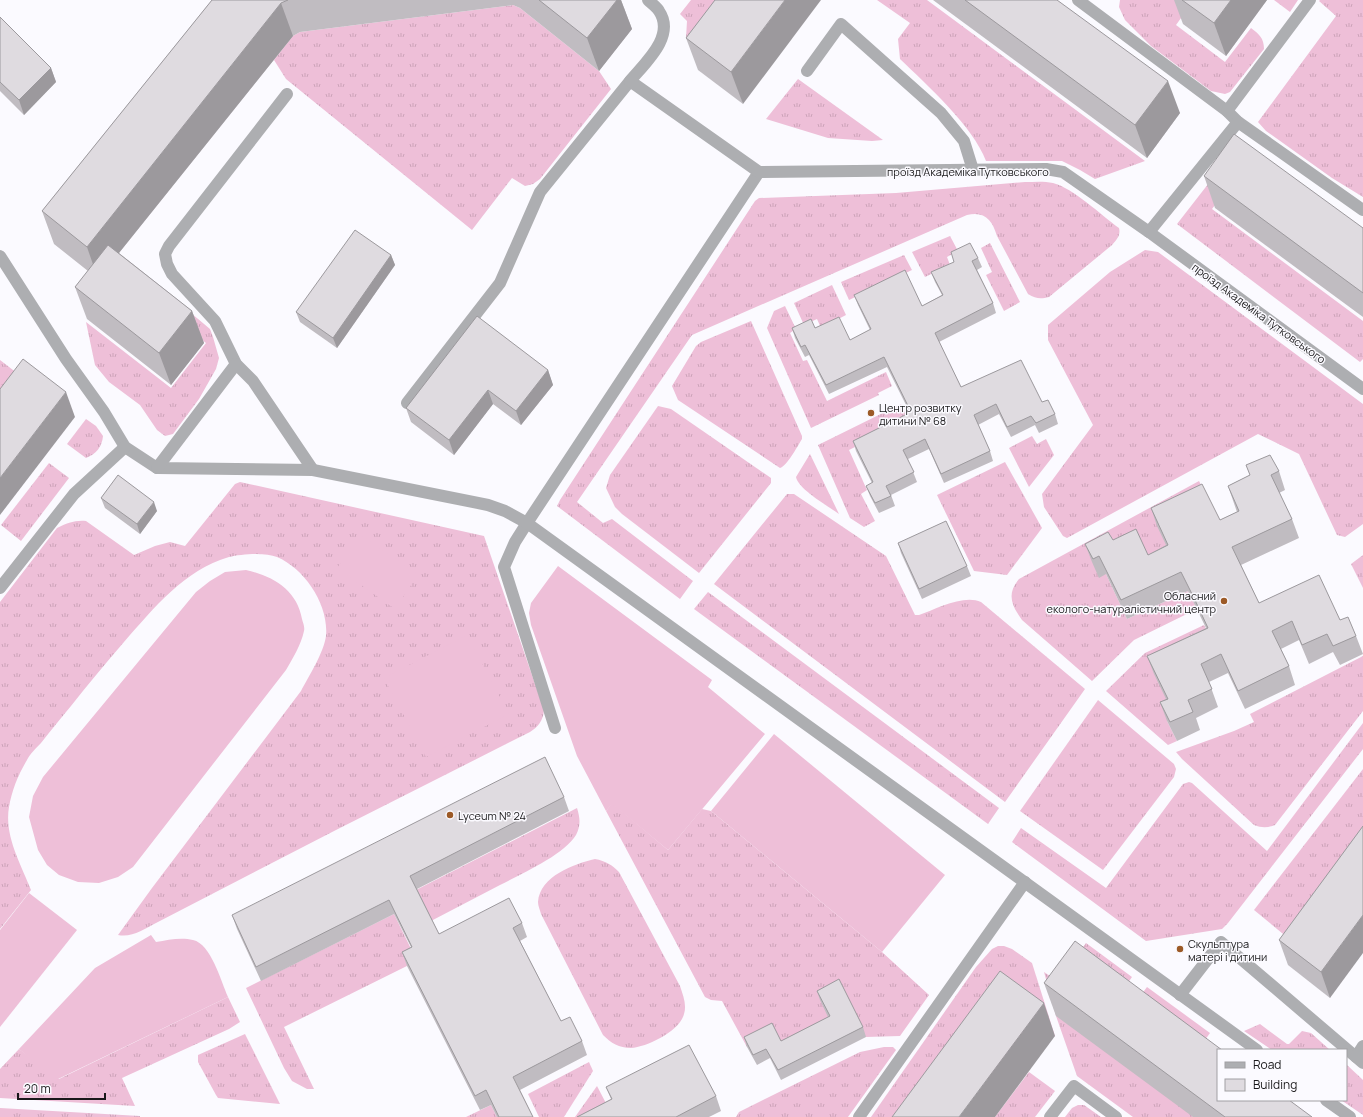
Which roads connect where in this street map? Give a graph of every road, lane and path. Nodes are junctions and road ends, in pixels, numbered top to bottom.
1 (648, 0) edge
2 (1078, 0) edge
3 (1310, 0) edge
4 (806, 71) dead end
5 (630, 81) junction
6 (287, 94) dead end
7 (1227, 112) junction
8 (1238, 122) junction
9 (974, 170) junction
10 (759, 172) junction
11 (1363, 210) edge
12 (1149, 232) junction
13 (0, 256) edge
14 (236, 364) junction
15 (1363, 389) edge
16 (407, 403) dead end
17 (125, 446) junction
18 (158, 468) junction
19 (313, 470) junction
20 (527, 523) junction
21 (0, 588) edge
22 (555, 728) dead end
23 (1025, 882) junction
24 (1180, 995) junction
25 (1363, 1046) edge
26 (1255, 1049) edge
27 (1346, 1049) edge
28 (1347, 1050) edge
29 (1359, 1060) edge
30 (1327, 1101) edge
31 (859, 1117) edge
32 (1050, 1117) edge
33 (1116, 1117) edge
34 (1350, 1117) edge

1 - 5 street
2 - 7 street
3 - 7 street
4 - 9 street
5 - 10 street
5 - 16 street
6 - 14 street
7 - 8 street
8 - 11 street
8 - 12 street
9 - 10 street, проїзд Академіка Тутковського
9 - 12 street, проїзд Академіка Тутковського
10 - 20 street
12 - 15 street, проїзд Академіка Тутковського
13 - 17 street
14 - 18 street
14 - 19 street
17 - 18 street
17 - 21 street
18 - 19 street
19 - 20 street
20 - 22 street
20 - 23 street
23 - 24 street
23 - 31 street
24 - 26 street
24 - 27 street
25 - 29 street
28 - 29 street
30 - 34 street
32 - 33 street

